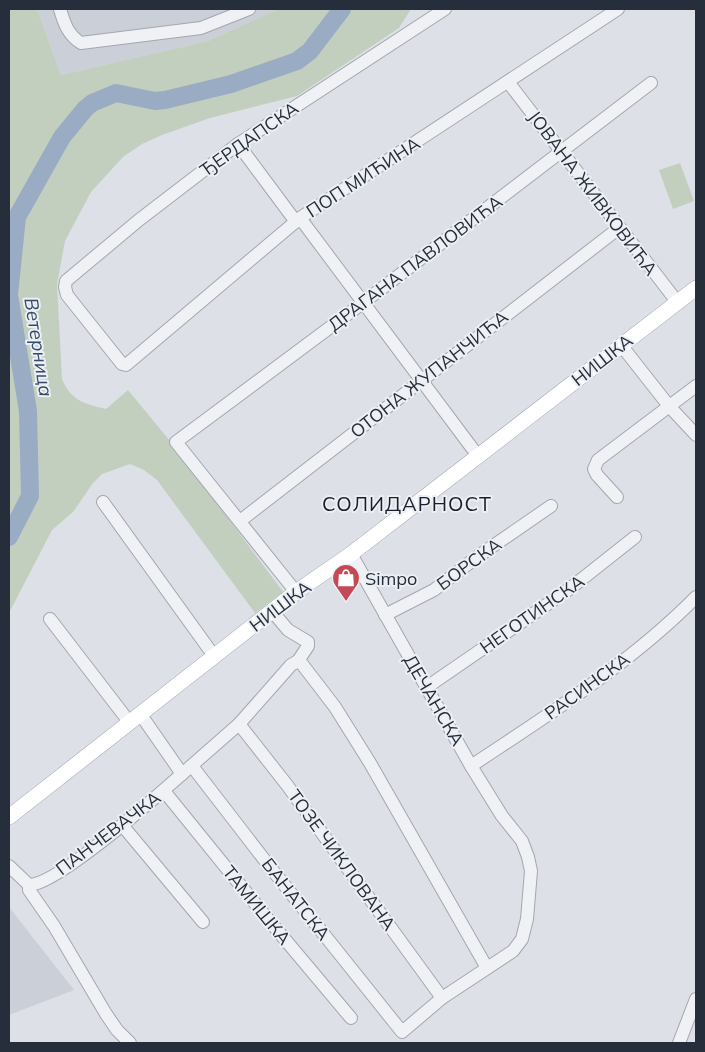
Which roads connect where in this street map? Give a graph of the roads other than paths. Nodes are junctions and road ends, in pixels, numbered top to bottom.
1 (60, 9) edge
2 (249, 9) edge
3 (446, 9) edge
4 (618, 9) edge
5 (508, 82) junction
6 (652, 83) dead end
7 (238, 144) junction
8 (562, 152) junction
9 (298, 220) junction
10 (619, 228) junction
11 (696, 288) edge
12 (364, 302) junction
13 (678, 303) junction
14 (622, 345) junction
15 (124, 365) joint
16 (421, 381) junction
17 (696, 386) edge
18 (669, 406) junction
19 (696, 435) edge
20 (478, 456) junction
21 (617, 497) dead end
22 (103, 502) dead end
23 (551, 506) dead end
24 (240, 521) junction
25 (635, 538) dead end
26 (351, 554) junction
27 (296, 592) junction
28 (696, 597) edge
29 (272, 612) junction
30 (385, 614) junction
31 (50, 619) dead end
32 (214, 656) junction
33 (298, 661) junction
34 (427, 687) junction
35 (135, 719) junction
36 (238, 724) junction
37 (471, 766) junction
38 (187, 770) junction
39 (164, 790) junction
40 (9, 816) edge
41 (122, 825) junction
42 (9, 866) edge
43 (29, 885) junction
44 (203, 922) dead end
45 (488, 968) junction
46 (442, 998) junction
47 (696, 998) edge
48 (351, 1018) dead end
49 (130, 1043) edge
50 (679, 1043) edge

1 - 2 street
3 - 7 street, ЂЕРДАПСКА
4 - 5 street, ПОП МИЋИНА
5 - 8 street, ЈОВАНА ЖИВКОВИЋА
5 - 9 street, ПОП МИЋИНА
6 - 8 street, ДРАГАНА ПАВЛОВИЋА
7 - 9 street
7 - 15 street, ЂЕРДАПСКА
8 - 10 street, ЈОВАНА ЖИВКОВИЋА
8 - 12 street, ДРАГАНА ПАВЛОВИЋА
9 - 12 street
9 - 15 street, ПОП МИЋИНА
10 - 13 street, ЈОВАНА ЖИВКОВИЋА
10 - 16 street, ОТОНА ЖУПАНЧИЋА
11 - 13 main road, НИШКА
12 - 16 street
12 - 24 street, ДРАГАНА ПАВЛОВИЋА
13 - 14 main road, НИШКА
14 - 18 street
14 - 20 main road, НИШКА
16 - 20 street
16 - 24 street, ОТОНА ЖУПАНЧИЋА
17 - 18 street
18 - 19 street
18 - 21 street
20 - 26 main road, НИШКА
22 - 32 street
23 - 30 street, БОРСКА
24 - 27 street
25 - 34 street, НЕГОТИНСКА
26 - 27 main road, НИШКА
26 - 30 street, ДЕЧАНСКА
27 - 29 main road, НИШКА
28 - 37 street, РАСИНСКА
29 - 32 main road, НИШКА
29 - 33 street
30 - 34 street, ДЕЧАНСКА
31 - 35 street, БАНАТСКА
32 - 35 main road, НИШКА
33 - 36 street, ПАНЧЕВАЧКА
33 - 45 street
34 - 37 street, ДЕЧАНСКА
35 - 38 street, БАНАТСКА
35 - 40 main road, НИШКА
36 - 38 street, ПАНЧЕВАЧКА
36 - 46 street, ТОЗЕ ЧИКЛОВАНА
37 - 45 street, ДЕЧАНСКА
38 - 39 street, ПАНЧЕВАЧКА
38 - 46 street, БАНАТСКА
39 - 41 street, ПАНЧЕВАЧКА
39 - 48 street, ТАМИШКА
41 - 43 street, ПАНЧЕВАЧКА
41 - 44 street
42 - 43 street
43 - 49 street
45 - 46 street
47 - 50 street

